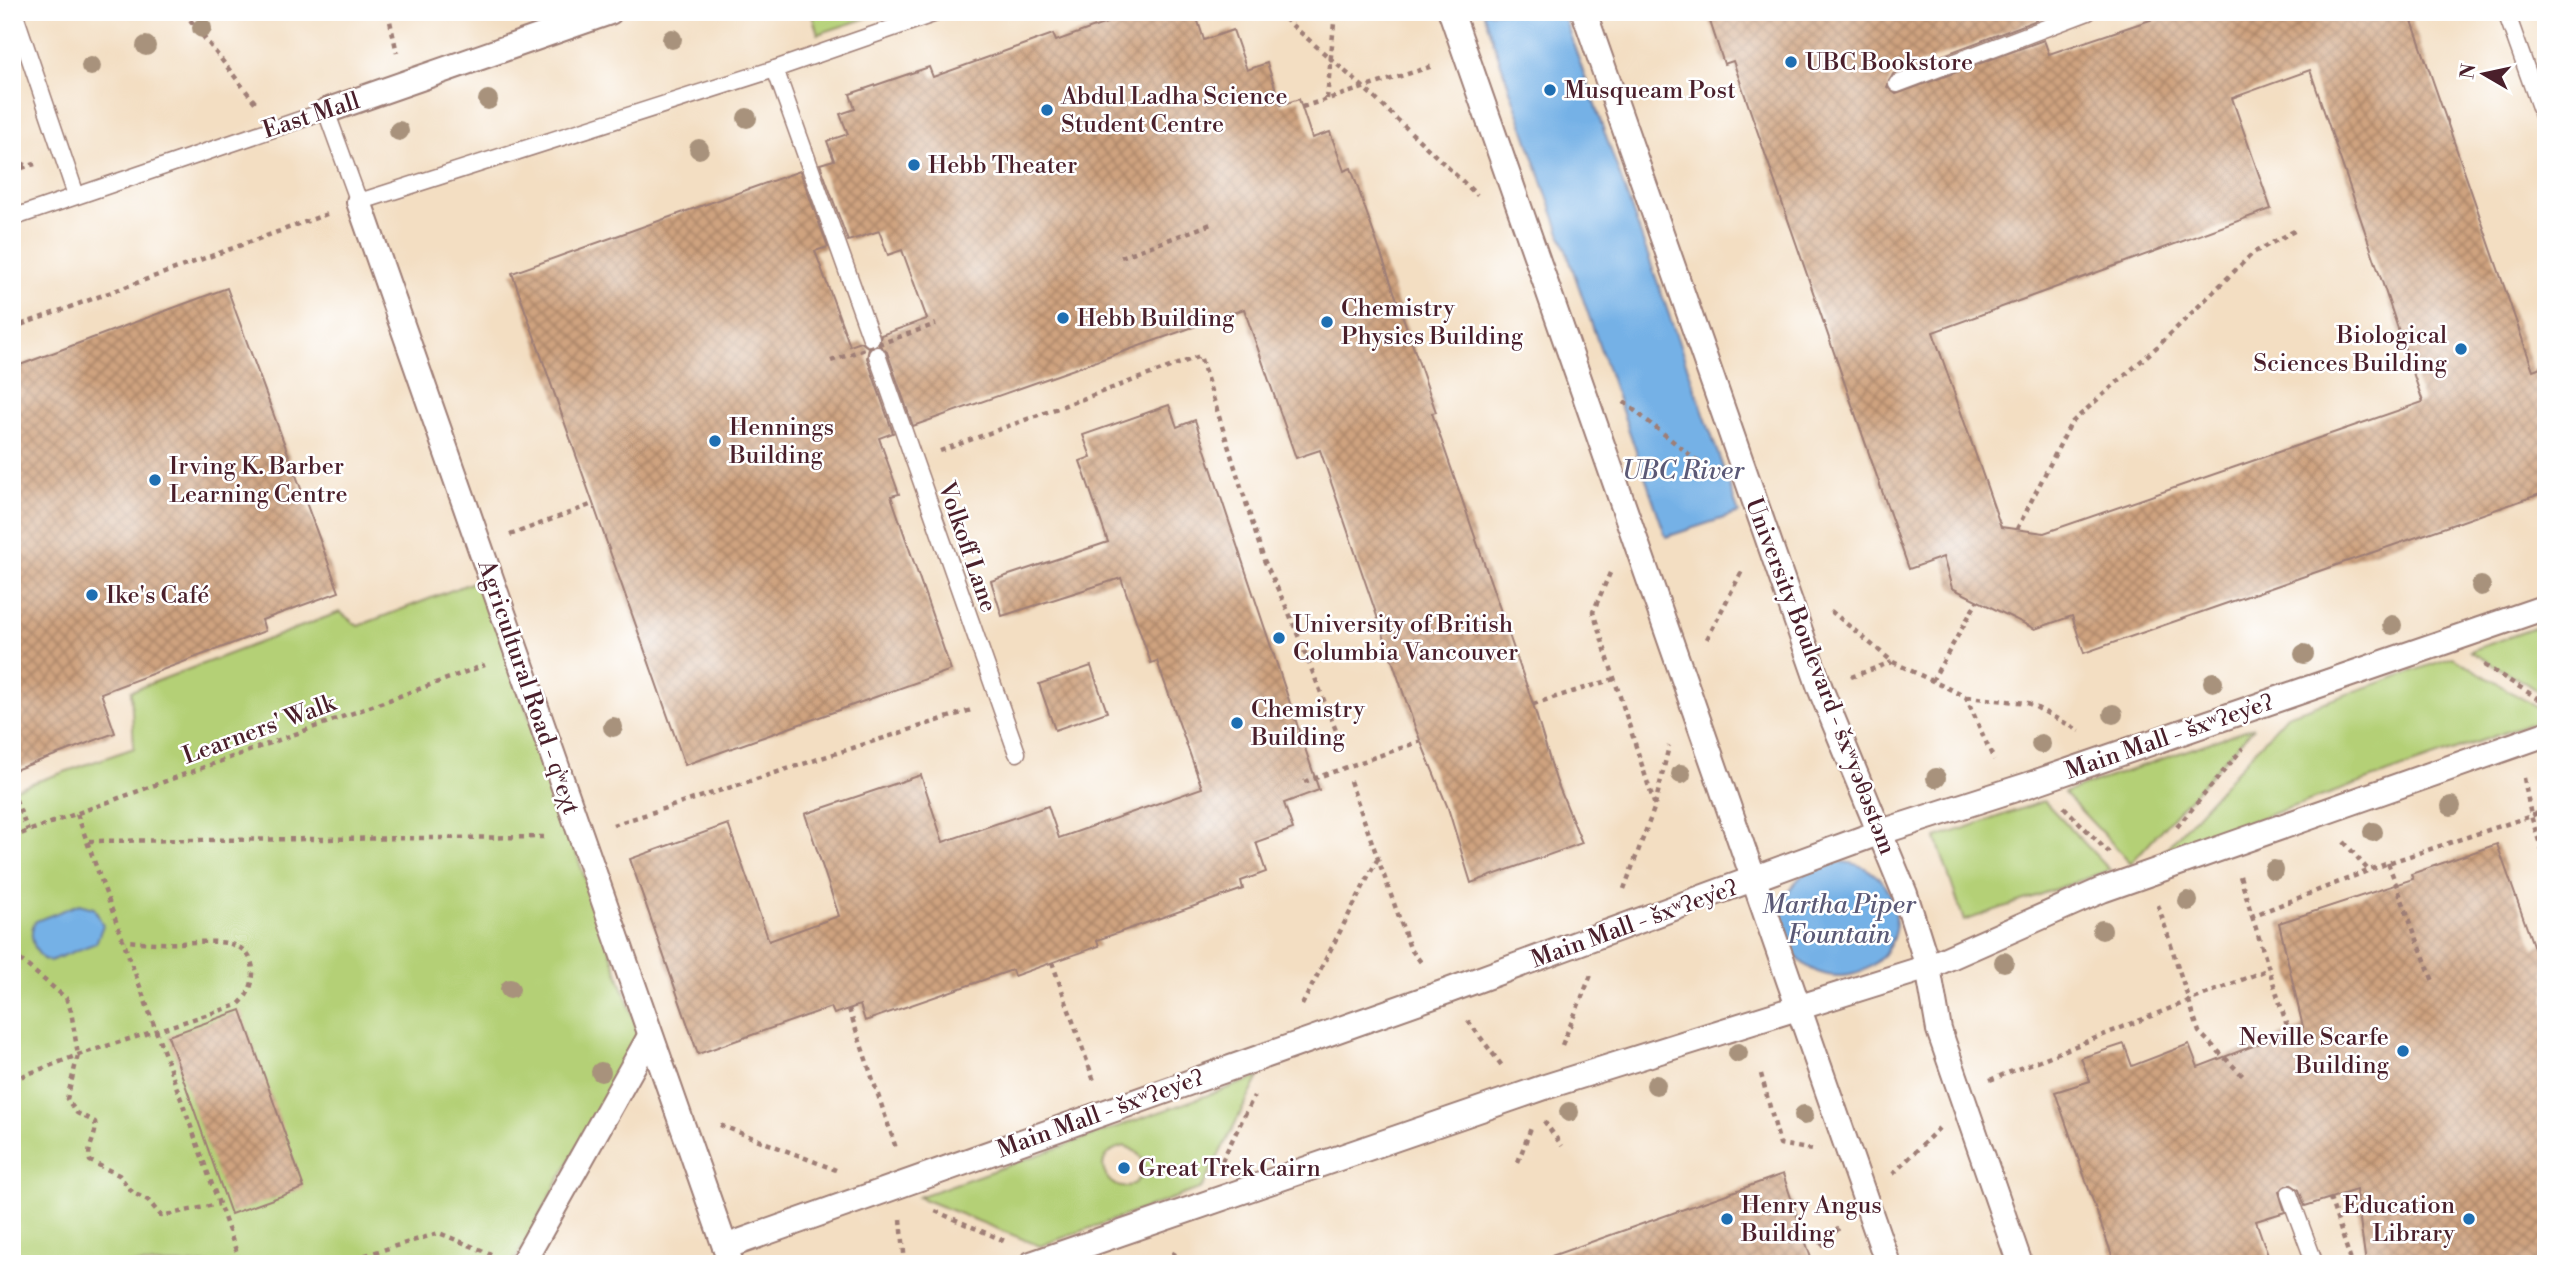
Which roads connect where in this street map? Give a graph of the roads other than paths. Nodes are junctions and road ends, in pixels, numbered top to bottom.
1 (14, 12) edge
2 (610, 12) edge
3 (939, 12) edge
4 (1451, 12) edge
5 (1584, 12) edge
6 (2088, 12) edge
7 (2506, 12) edge
8 (775, 69) junction
9 (1898, 84) dead end
10 (326, 111) junction
11 (2546, 124) edge
12 (76, 194) junction
13 (359, 202) junction
14 (12, 218) edge
15 (871, 338) dead end
16 (877, 355) dead end
17 (2546, 607) edge
18 (2546, 734) edge
19 (1017, 753) dead end
20 (1878, 833) junction
21 (1753, 880) junction
22 (1928, 967) junction
23 (1798, 1008) junction
24 (650, 1036) junction
25 (2289, 1194) dead end
26 (728, 1255) edge
27 (512, 1262) edge
28 (1031, 1264) edge
29 (1888, 1264) edge
30 (2020, 1264) edge
31 (2315, 1264) edge

1 - 12 lane
2 - 10 street, East Mall
3 - 8 lane
4 - 21 street
5 - 20 street, University Boulevard - šxʷyəθəstəm
6 - 9 lane
7 - 11 lane
8 - 13 lane
8 - 15 lane
10 - 12 lane, East Mall
10 - 13 lane, Agricultural Road - q̓ʷeχt
12 - 14 lane, East Mall
13 - 24 street, Agricultural Road - q̓ʷeχt
16 - 19 lane, Volkoff Lane
17 - 20 street, Main Mall - šxʷʔey̓eʔ
18 - 22 street
20 - 21 street, Main Mall - šxʷʔey̓eʔ
20 - 22 street, University Boulevard - šxʷyəθəstəm
21 - 23 street
21 - 26 street, Main Mall - šxʷʔey̓eʔ
22 - 23 street
22 - 30 street, University Boulevard - šxʷyəθəstəm
23 - 28 street
23 - 29 street
24 - 26 street, Agricultural Road - q̓ʷeχt
24 - 27 street
25 - 31 lane

